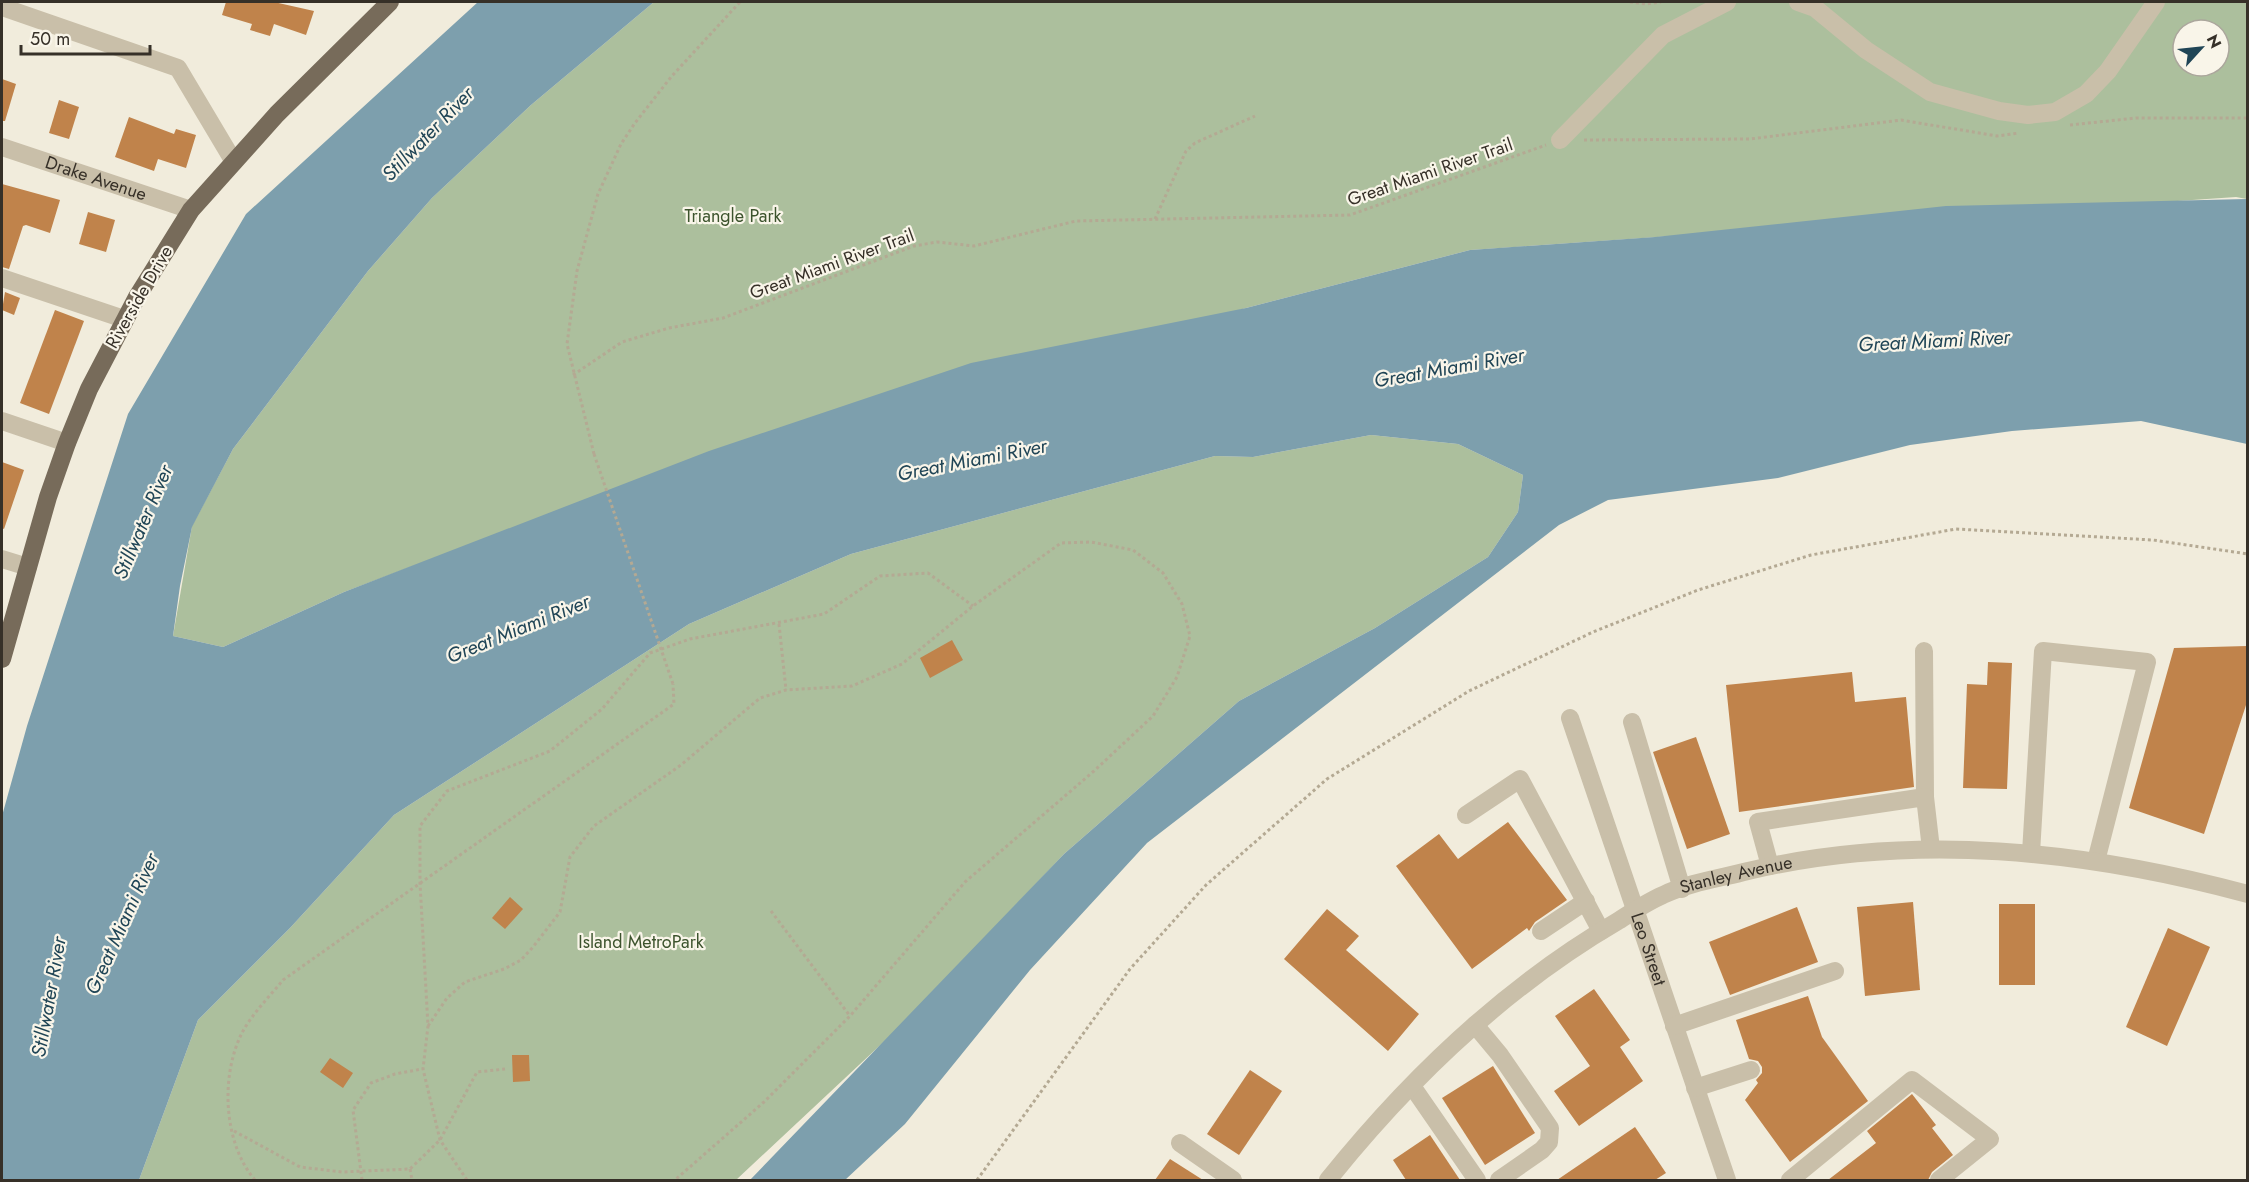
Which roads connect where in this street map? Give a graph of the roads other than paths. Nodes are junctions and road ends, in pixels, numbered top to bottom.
1 (389, 2) edge
2 (1727, 2) edge
3 (1798, 2) edge
4 (2156, 2) edge
5 (2, 7) edge
6 (1560, 140) road end
7 (2, 147) edge
8 (234, 162) junction
9 (191, 210) junction
10 (2, 278) edge
11 (124, 319) junction
12 (2, 421) edge
13 (67, 443) junction
14 (2, 559) edge
15 (28, 567) junction
16 (1924, 651) dead end
17 (2, 659) edge
18 (1570, 718) dead end
19 (1632, 722) dead end
20 (1925, 797) junction
21 (1466, 815) dead end
22 (1930, 849) junction
23 (2031, 853) junction
24 (2096, 861) junction
25 (1770, 866) junction
26 (1682, 889) junction
27 (2247, 894) edge
28 (1586, 902) junction
29 (1634, 912) junction
30 (1541, 931) dead end
31 (1601, 931) junction
32 (1835, 971) dead end
33 (1475, 1025) junction
34 (1674, 1026) junction
35 (1751, 1070) dead end
36 (1412, 1086) junction
37 (1695, 1088) junction
38 (1180, 1143) dead end
39 (1233, 1180) edge
40 (1328, 1180) edge
41 (1477, 1180) edge
42 (1499, 1180) edge
43 (1727, 1180) edge
44 (1790, 1180) edge
45 (1939, 1180) edge

1 - 8 main road, Riverside Drive
2 - 6 street
3 - 4 street
5 - 8 street
7 - 9 street, Drake Avenue
8 - 9 main road, Riverside Drive
9 - 11 main road, Riverside Drive
10 - 11 street
11 - 13 main road, Riverside Drive
12 - 13 street
13 - 15 main road, Riverside Drive
14 - 15 street
15 - 17 main road, Riverside Drive
16 - 20 street
18 - 29 street, Leo Street
19 - 26 street
20 - 22 street
20 - 25 street
21 - 28 street
22 - 23 street, Stanley Avenue
22 - 25 street, Stanley Avenue
23 - 24 street, Stanley Avenue
23 - 24 street
24 - 27 street, Stanley Avenue
25 - 26 street, Stanley Avenue
26 - 29 street, Stanley Avenue
28 - 30 street
28 - 31 street
29 - 31 street, Stanley Avenue
29 - 34 street, Leo Street
31 - 33 street, Stanley Avenue
32 - 34 street
33 - 36 street, Stanley Avenue
33 - 42 street
34 - 37 street, Leo Street
35 - 37 street
36 - 40 street, Stanley Avenue
36 - 41 street
37 - 43 street, Leo Street
38 - 39 street
44 - 45 street

